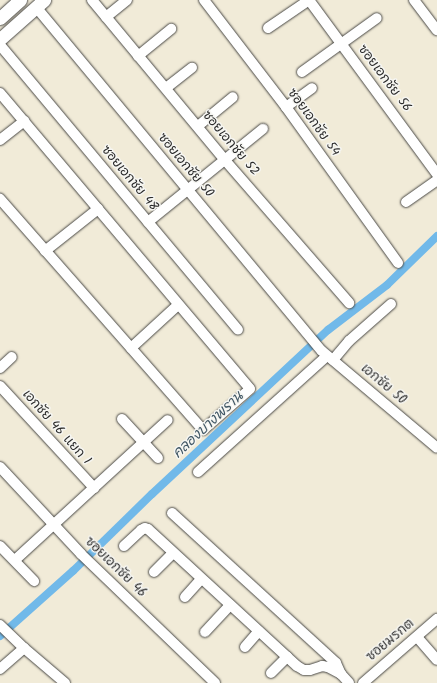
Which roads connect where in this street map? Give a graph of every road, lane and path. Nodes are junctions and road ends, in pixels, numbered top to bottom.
1 (20, 0) edge
2 (92, 0) edge
3 (127, 0) edge
4 (204, 0) edge
5 (309, 0) edge
6 (414, 0) edge
7 (40, 4) edge
8 (106, 17) junction
9 (0, 18) edge
10 (377, 18) dead end
11 (268, 28) dead end
12 (171, 29) dead end
13 (437, 30) edge
14 (0, 39) edge
15 (342, 44) junction
16 (0, 45) edge
17 (138, 56) junction
18 (192, 68) dead end
19 (302, 72) dead end
20 (166, 88) junction
21 (312, 88) dead end
22 (0, 93) edge
23 (233, 97) dead end
24 (286, 107) junction
25 (24, 122) junction
26 (198, 126) junction
27 (263, 129) dead end
28 (0, 140) edge
29 (224, 159) junction
30 (437, 174) edge
31 (437, 180) edge
32 (188, 189) junction
33 (0, 199) edge
34 (406, 202) dead end
35 (98, 209) junction
36 (148, 222) junction
37 (45, 251) junction
38 (398, 263) dead end
39 (348, 303) dead end
40 (391, 304) dead end
41 (178, 305) junction
42 (238, 330) dead end
43 (314, 341) joint
44 (131, 348) junction
45 (327, 356) junction
46 (12, 357) dead end
47 (0, 368) edge
48 (0, 386) edge
49 (122, 419) dead end
50 (168, 420) dead end
51 (144, 442) junction
52 (437, 448) edge
53 (158, 458) dead end
54 (0, 468) edge
55 (198, 472) dead end
56 (94, 488) junction
57 (172, 513) dead end
58 (54, 524) junction
59 (0, 546) edge
60 (124, 546) dead end
61 (173, 553) junction
62 (15, 560) junction
63 (154, 572) dead end
64 (202, 579) junction
65 (34, 581) dead end
66 (185, 597) dead end
67 (230, 605) junction
68 (437, 619) edge
69 (0, 625) edge
70 (259, 631) junction
71 (205, 632) dead end
72 (417, 637) junction
73 (245, 647) dead end
74 (24, 648) junction
75 (287, 657) junction
76 (437, 660) edge
77 (0, 669) edge
78 (271, 672) dead end
79 (341, 674) junction
80 (65, 683) edge
81 (215, 683) edge
82 (349, 683) edge
83 (362, 683) edge

1 - 9 main road
2 - 8 street, ซอยเอกชัย 52
3 - 8 street
4 - 24 street, ซอยเอกชัย 54
5 - 11 street
5 - 15 street, ซอยเอกชัย 56
6 - 13 street
7 - 14 main road
7 - 32 street, ซอยเอกชัย 50
8 - 17 street, ซอยเอกชัย 52
10 - 15 street
12 - 17 street
15 - 19 street
15 - 30 street, ซอยเอกชัย 56
16 - 36 street, ซอยเอกชัย 48
17 - 20 street, ซอยเอกชัย 52
18 - 20 street
20 - 26 street, ซอยเอกชัย 52
21 - 24 street
22 - 25 street
23 - 26 street
24 - 38 street, ซอยเอกชัย 54
25 - 28 street
25 - 35 street
26 - 29 street, ซอยเอกชัย 52
27 - 29 street
29 - 32 street
29 - 39 street, ซอยเอกชัย 52
31 - 34 street
32 - 36 street
32 - 43 street, ซอยเอกชัย 50
33 - 37 street
35 - 37 street
35 - 41 street
36 - 42 street, ซอยเอกชัย 48
37 - 44 street
40 - 45 street
41 - 44 street
41 - 44 street
43 - 45 street, เอกชัย 50
45 - 52 street, เอกชัย 50
45 - 55 street
46 - 47 street
48 - 56 street, เอกชัย 46 แยก 1
49 - 51 street
50 - 51 street
51 - 53 street
51 - 56 street
54 - 58 street, ซอยเอกชัย 46
56 - 58 street
57 - 79 street
58 - 62 street
58 - 81 street, ซอยเอกชัย 46
59 - 62 street
60 - 61 street
61 - 63 street
61 - 64 street
62 - 65 street
64 - 66 street
64 - 67 street
67 - 70 street
67 - 71 street
68 - 72 street, ซอยมรกต
69 - 74 street
70 - 73 street
70 - 75 street
72 - 76 street
72 - 83 street, ซอยมรกต
74 - 77 street
74 - 80 street
75 - 78 street
75 - 79 street
79 - 82 street

